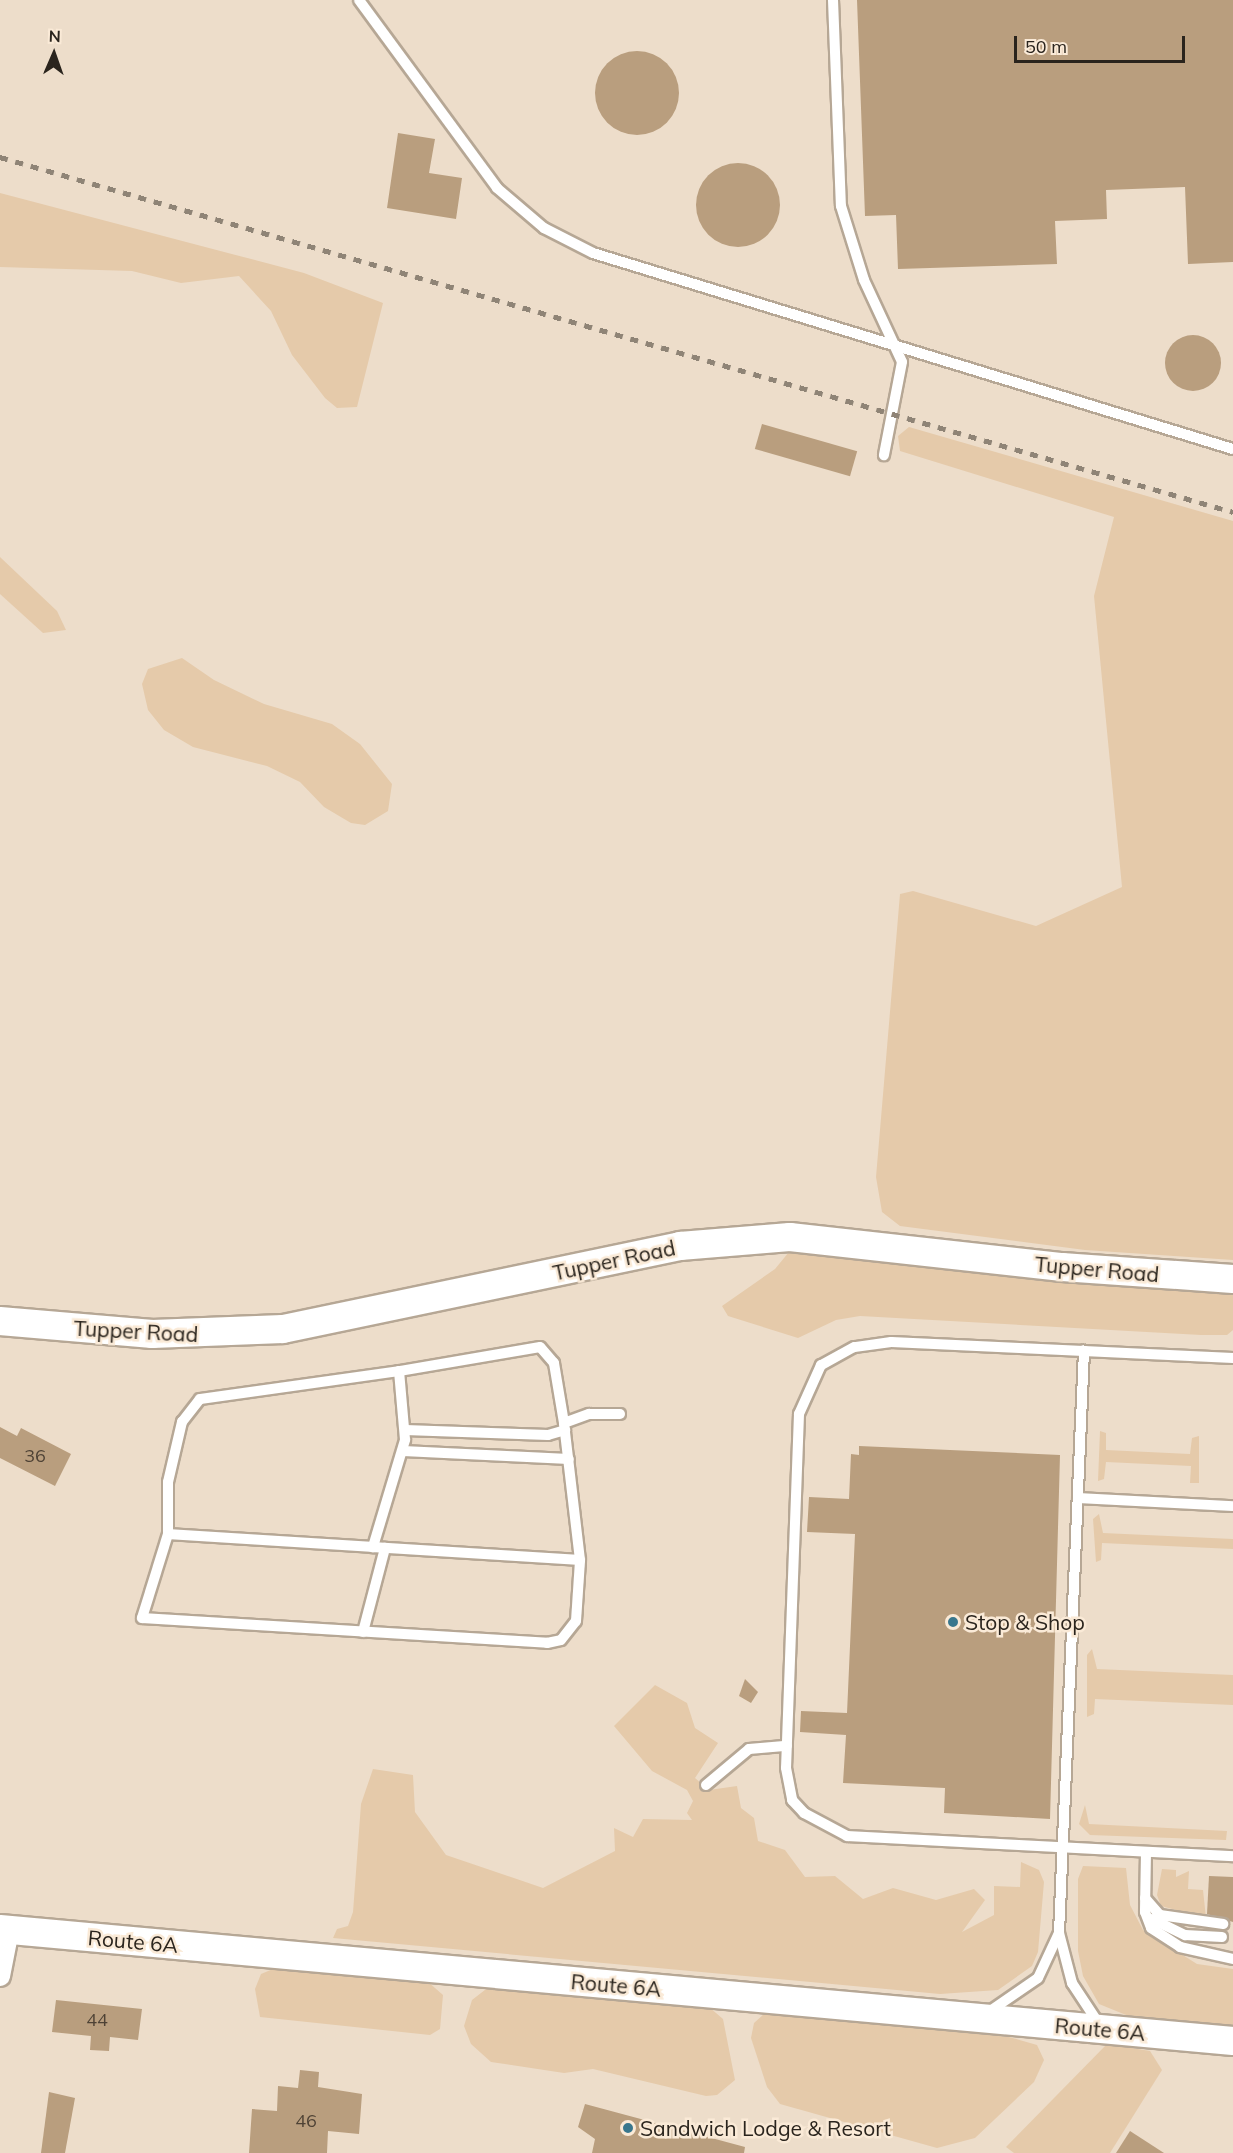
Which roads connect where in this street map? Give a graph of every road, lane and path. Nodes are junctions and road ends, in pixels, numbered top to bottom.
1 (358, 0) edge
2 (832, 0) edge
3 (898, 345) junction
4 (1233, 448) edge
5 (884, 455) dead end
6 (1233, 1279) edge
7 (0, 1320) edge
8 (1084, 1351) junction
9 (1233, 1358) edge
10 (399, 1371) junction
11 (620, 1414) dead end
12 (565, 1427) junction
13 (405, 1430) junction
14 (403, 1451) junction
15 (569, 1459) junction
16 (1078, 1498) junction
17 (1233, 1506) edge
18 (168, 1534) junction
19 (379, 1548) junction
20 (579, 1560) junction
21 (363, 1632) junction
22 (787, 1746) junction
23 (706, 1785) dead end
24 (1063, 1848) junction
25 (1146, 1852) junction
26 (1233, 1856) edge
27 (1145, 1898) junction
28 (1145, 1912) junction
29 (1223, 1924) dead end
30 (5, 1929) edge
31 (1059, 1933) junction
32 (1222, 1937) dead end
33 (1233, 1959) edge
34 (0, 1976) edge
35 (975, 2018) junction
36 (1102, 2029) junction
37 (1233, 2041) edge

1 - 3 lane
2 - 3 lane
3 - 4 lane
3 - 5 lane
6 - 7 main road, Tupper Road
8 - 9 lane
8 - 16 lane
8 - 22 lane
10 - 12 lane
10 - 13 lane
10 - 18 lane
11 - 12 lane
12 - 13 lane
12 - 15 lane
13 - 14 lane
14 - 15 lane
14 - 19 lane
15 - 20 lane
16 - 17 lane
16 - 24 lane
18 - 19 lane
18 - 21 lane
19 - 20 lane
19 - 21 lane
20 - 21 lane
22 - 23 lane
22 - 24 lane
24 - 25 lane
24 - 31 lane
25 - 26 lane
25 - 27 lane
27 - 28 lane
27 - 29 lane
28 - 32 lane
28 - 33 lane
30 - 34 street
30 - 35 main road, Route 6A
31 - 35 lane
31 - 36 lane
35 - 36 main road, Route 6A
36 - 37 main road, Route 6A

